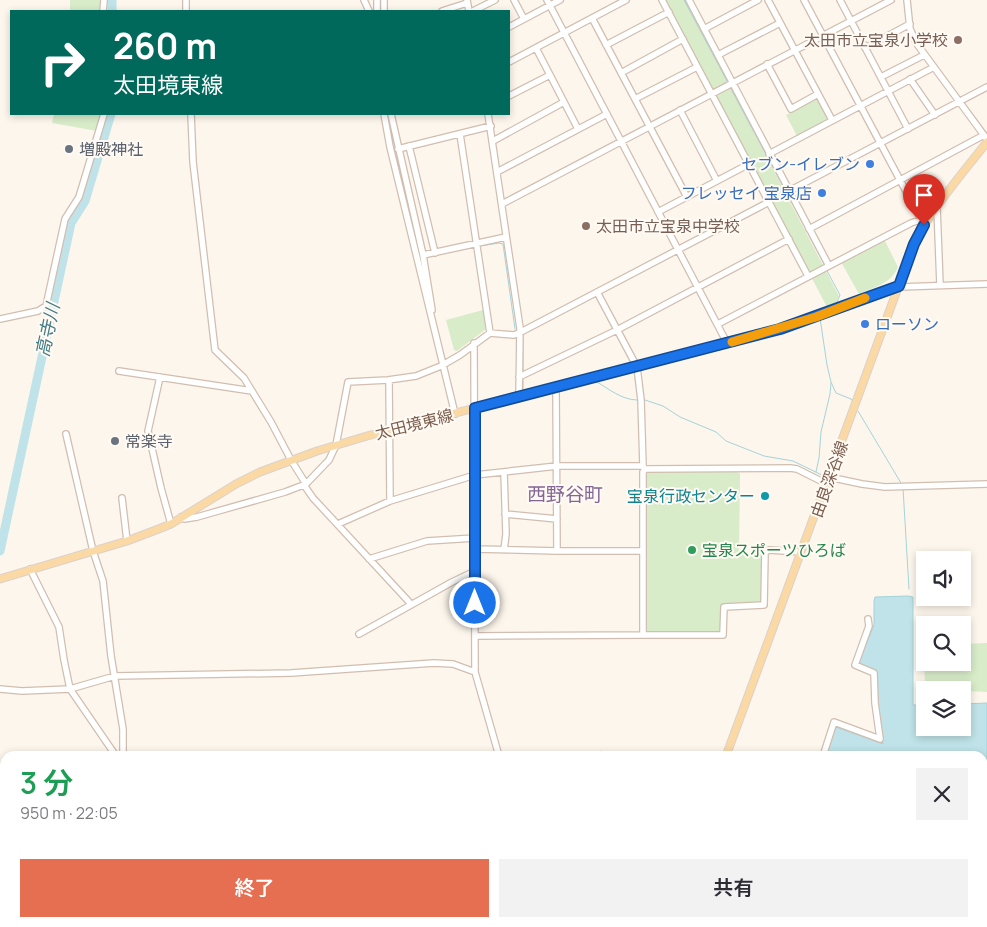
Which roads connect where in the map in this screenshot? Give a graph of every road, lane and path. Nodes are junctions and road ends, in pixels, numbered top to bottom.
1 (495, 0) edge
2 (514, 0) edge
3 (560, 0) edge
4 (626, 0) edge
5 (662, 0) edge
6 (758, 0) edge
7 (768, 0) edge
8 (804, 0) edge
9 (840, 0) edge
10 (891, 0) edge
11 (907, 0) edge
12 (691, 1) edge
13 (467, 2) edge
14 (549, 3) edge
15 (445, 10) edge
16 (475, 10) edge
17 (669, 12) junction
18 (592, 18) junction
19 (524, 19) junction
20 (851, 20) junction
21 (780, 23) junction
22 (910, 24) junction
23 (510, 26) edge
24 (704, 29) junction
25 (564, 33) junction
26 (823, 35) junction
27 (682, 39) junction
28 (606, 45) junction
29 (536, 48) junction
30 (866, 48) junction
31 (794, 50) junction
32 (924, 54) junction
33 (718, 55) junction
34 (510, 61) edge
35 (767, 64) junction
36 (697, 67) junction
37 (934, 67) junction
38 (621, 73) junction
39 (550, 75) junction
40 (881, 77) junction
41 (910, 79) junction
42 (732, 83) junction
43 (987, 87) edge
44 (888, 91) junction
45 (712, 94) junction
46 (818, 94) junction
47 (510, 95) edge
48 (635, 99) junction
49 (564, 102) junction
50 (959, 102) junction
51 (860, 106) junction
52 (680, 110) junction
53 (607, 114) junction
54 (935, 114) junction
55 (104, 115) edge
56 (191, 115) edge
57 (384, 115) edge
58 (391, 115) edge
59 (488, 115) edge
60 (832, 120) junction
61 (490, 126) junction
62 (649, 127) junction
63 (578, 129) junction
64 (908, 129) junction
65 (460, 134) junction
66 (986, 139) edge
67 (493, 140) junction
68 (622, 142) junction
69 (880, 144) junction
70 (409, 146) junction
71 (398, 149) junction
72 (769, 154) junction
73 (749, 164) junction
74 (497, 172) junction
75 (717, 181) junction
76 (900, 181) junction
77 (789, 191) junction
78 (687, 197) junction
79 (769, 202) junction
80 (502, 204) junction
81 (937, 206) junction
82 (658, 212) junction
83 (922, 222) junction
84 (809, 229) junction
85 (506, 237) junction
86 (789, 239) junction
87 (476, 244) junction
88 (678, 249) junction
89 (434, 253) junction
90 (423, 255) junction
91 (829, 266) junction
92 (808, 276) junction
93 (987, 284) edge
94 (940, 285) junction
95 (899, 286) junction
96 (698, 287) junction
97 (597, 292) junction
98 (0, 319) edge
99 (718, 324) junction
100 (617, 330) junction
101 (490, 333) junction
102 (519, 333) junction
103 (728, 343) junction
104 (474, 344) junction
105 (442, 362) junction
106 (637, 367) junction
107 (119, 371) dead end
108 (160, 377) junction
109 (519, 377) junction
110 (390, 380) junction
111 (556, 388) junction
112 (252, 391) junction
113 (520, 398) junction
114 (475, 408) junction
115 (455, 414) junction
116 (390, 430) junction
117 (66, 434) dead end
118 (336, 445) junction
119 (291, 460) junction
120 (557, 466) junction
121 (645, 468) junction
122 (504, 472) junction
123 (475, 475) junction
124 (828, 481) junction
125 (305, 484) junction
126 (987, 484) edge
127 (122, 498) dead end
128 (390, 501) junction
129 (505, 514) junction
130 (181, 517) junction
131 (557, 520) junction
132 (171, 524) junction
133 (338, 524) junction
134 (475, 538) junction
135 (127, 541) junction
136 (475, 549) junction
137 (94, 550) junction
138 (504, 550) junction
139 (557, 551) junction
140 (642, 551) junction
141 (801, 552) junction
142 (370, 559) junction
143 (30, 570) junction
144 (475, 571) junction
145 (0, 579) edge
146 (411, 604) junction
147 (868, 619) dead end
148 (359, 634) dead end
149 (643, 635) junction
150 (475, 636) junction
151 (475, 672) junction
152 (115, 676) junction
153 (0, 689) edge
154 (70, 689) junction
155 (113, 751) edge
156 (123, 751) edge
157 (498, 751) edge
158 (728, 751) edge
159 (825, 751) edge

1 - 16 street
2 - 19 street
3 - 14 street
4 - 18 street
5 - 17 street
6 - 24 street
7 - 21 street
8 - 26 street
9 - 20 street
10 - 20 street
11 - 22 street
12 - 24 street
13 - 15 street
14 - 19 street
14 - 25 street
17 - 27 street
17 - 28 street
18 - 25 street
18 - 28 street
19 - 23 street
20 - 26 street
20 - 30 street
21 - 31 street
21 - 33 street
22 - 30 street
22 - 32 street
24 - 33 street
25 - 29 street
25 - 53 street
26 - 31 street
26 - 51 street
27 - 36 street
27 - 38 street
28 - 38 street
29 - 34 street
29 - 39 street
30 - 40 street
31 - 35 street
31 - 46 street
32 - 37 street
32 - 40 street
33 - 42 street
35 - 42 street
35 - 46 street
36 - 45 street
36 - 48 street
37 - 41 street
37 - 50 street
38 - 48 street
39 - 47 street
39 - 49 street
40 - 44 street
41 - 44 street
41 - 54 street
42 - 45 street
42 - 72 street
43 - 50 street
44 - 51 street
44 - 64 street
45 - 52 street
45 - 73 street
46 - 60 street
48 - 62 street
49 - 63 street
49 - 67 street
50 - 54 street
50 - 66 street
51 - 60 street
51 - 69 street
52 - 62 street
52 - 75 street
53 - 63 street
53 - 68 street
54 - 64 street
55 - 98 street
56 - 112 street
57 - 105 street
58 - 71 street
59 - 61 street
60 - 72 street
61 - 65 street
61 - 67 street
62 - 68 street
62 - 78 street
63 - 74 street
64 - 69 street
65 - 70 street
65 - 87 street
66 - 76 street
66 - 81 main road, 由良深谷線
67 - 74 street
68 - 80 street
68 - 82 street
69 - 76 street
69 - 77 street
70 - 71 street
70 - 89 street
71 - 90 street
72 - 77 street
73 - 75 street
73 - 79 street
74 - 80 street
75 - 78 street
76 - 83 street
76 - 84 street
77 - 84 street
78 - 82 street
79 - 86 street
79 - 88 street
80 - 85 street
81 - 83 main road, 由良深谷線
81 - 94 street
82 - 88 street
83 - 91 street
83 - 95 main road, 由良深谷線
84 - 91 street
85 - 87 street
85 - 102 street
86 - 92 street
86 - 96 street
87 - 89 street
87 - 101 street
88 - 96 street
88 - 97 street
89 - 90 street
90 - 105 street
91 - 92 street
92 - 99 street
93 - 94 street
94 - 95 street
95 - 103 main road, 太田境東線
95 - 124 main road, 由良深谷線
96 - 99 street
96 - 100 street
97 - 100 street
97 - 102 street
99 - 103 street
100 - 106 street
100 - 109 street
101 - 102 street
101 - 104 street
102 - 109 street
103 - 106 main road, 太田境東線
104 - 105 street
104 - 114 street
105 - 110 street
105 - 115 street
106 - 111 main road, 太田境東線
106 - 121 street
107 - 108 street
108 - 112 street
108 - 132 street
109 - 113 street
110 - 116 street
110 - 118 street
111 - 113 main road, 太田境東線
111 - 120 street
112 - 119 street
113 - 114 main road, 太田境東線
114 - 115 main road, 太田境東線
114 - 123 street
115 - 116 main road, 太田境東線
116 - 118 main road, 太田境東線
116 - 128 street
117 - 137 street
118 - 119 main road, 太田境東線
118 - 125 street
119 - 125 street
119 - 130 main road, 太田境東線
120 - 121 street
120 - 122 street
120 - 131 street
121 - 124 street
121 - 140 street
122 - 123 street
122 - 129 street
123 - 128 street
123 - 134 street
124 - 126 street
124 - 141 main road, 由良深谷線
125 - 130 street
125 - 133 street
127 - 135 street
128 - 133 street
129 - 131 street
129 - 138 street
130 - 132 main road, 太田境東線
131 - 139 street
132 - 135 main road, 太田境東線
133 - 142 street
134 - 136 street
134 - 142 street
135 - 137 main road, 太田境東線
136 - 138 street
136 - 144 street
137 - 143 main road, 太田境東線
137 - 152 street
138 - 139 street
139 - 140 street
140 - 149 street
141 - 149 street
141 - 158 main road, 由良深谷線
142 - 146 street
143 - 145 main road, 太田境東線
143 - 154 street
144 - 146 street
144 - 150 street
146 - 148 street
147 - 159 street
149 - 150 street
150 - 151 street
151 - 152 street
151 - 157 street
152 - 154 street
152 - 156 street
153 - 154 street
154 - 155 street

